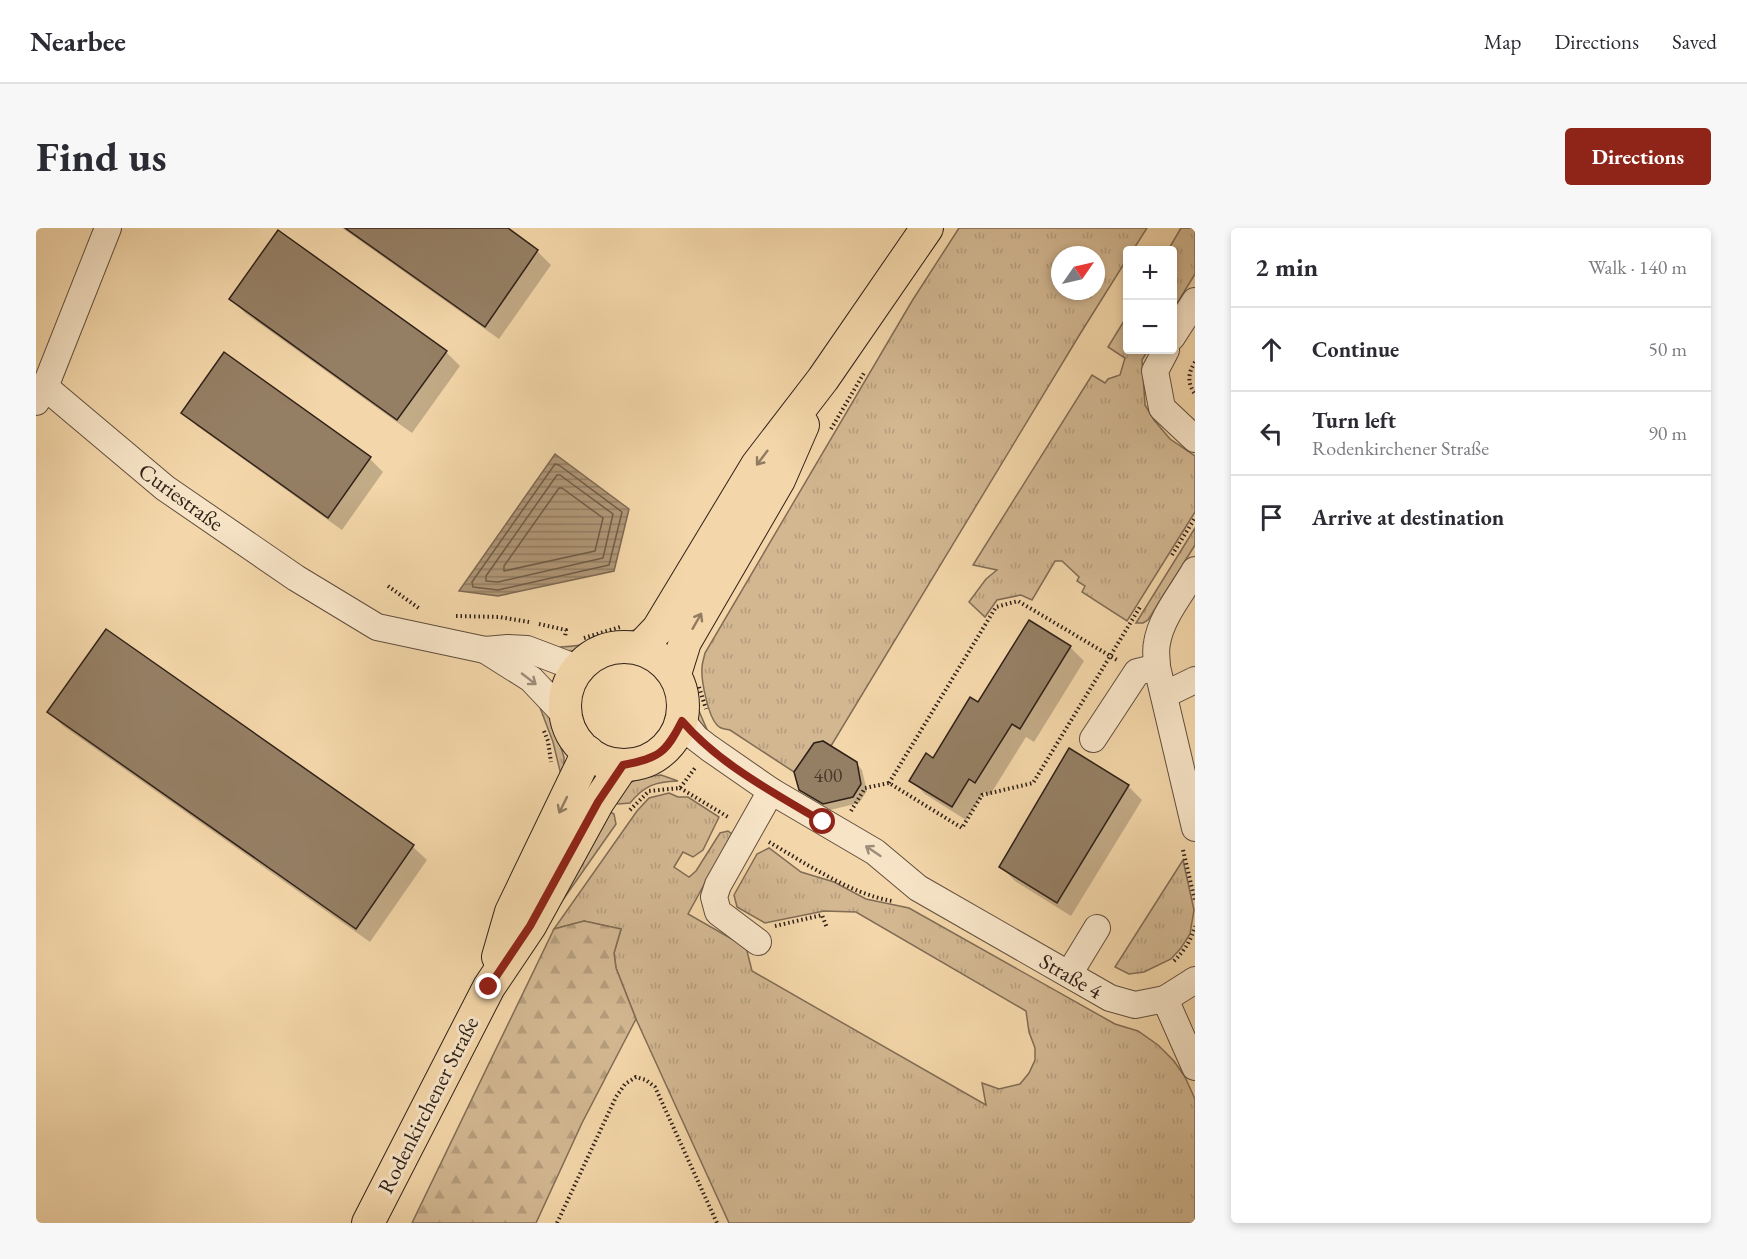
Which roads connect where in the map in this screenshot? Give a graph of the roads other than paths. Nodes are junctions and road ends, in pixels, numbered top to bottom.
1 (108, 228) edge
2 (927, 228) edge
3 (1195, 301) edge
4 (1177, 330) edge
5 (1164, 354) edge
6 (823, 379) junction
7 (40, 394) edge
8 (1195, 439) edge
9 (1195, 570) edge
10 (649, 639) junction
11 (485, 650) junction
12 (565, 654) junction
13 (1157, 656) junction
14 (675, 674) junction
15 (1195, 680) edge
16 (1164, 695) junction
17 (682, 721) junction
18 (554, 723) junction
19 (1093, 740) dead end
20 (588, 752) junction
21 (1188, 763) edge
22 (623, 765) junction
23 (771, 791) junction
24 (1195, 828) edge
25 (1097, 928) dead end
26 (762, 935) road end
27 (1069, 974) junction
28 (1195, 980) edge
29 (489, 987) junction
30 (1165, 999) junction
31 (1195, 1067) edge
32 (368, 1223) edge

1 - 7 street, Curiestraße
2 - 6 main road
3 - 4 street
5 - 8 street
6 -> 10 main road
14 -> 6 main road
7 - 11 street, Curiestraße
9 - 13 street
10 - 12 main road
10 - 14 main road
11 - 12 street, Curiestraße
11 -> 18 street, Curiestraße
12 - 18 main road
13 - 16 street
13 - 19 street
14 - 17 main road
15 - 16 street
16 - 21 street
17 - 22 main road
17 - 23 street, Straße 4
18 - 20 main road
20 - 22 main road
20 -> 29 main road, Rodenkirchener Straße
21 - 24 street
22 - 29 main road, Rodenkirchener Straße
23 - 26 street
27 -> 23 street, Straße 4
25 - 27 street
27 - 30 street, Straße 4
28 - 30 street
29 - 32 main road, Rodenkirchener Straße
30 - 31 street

